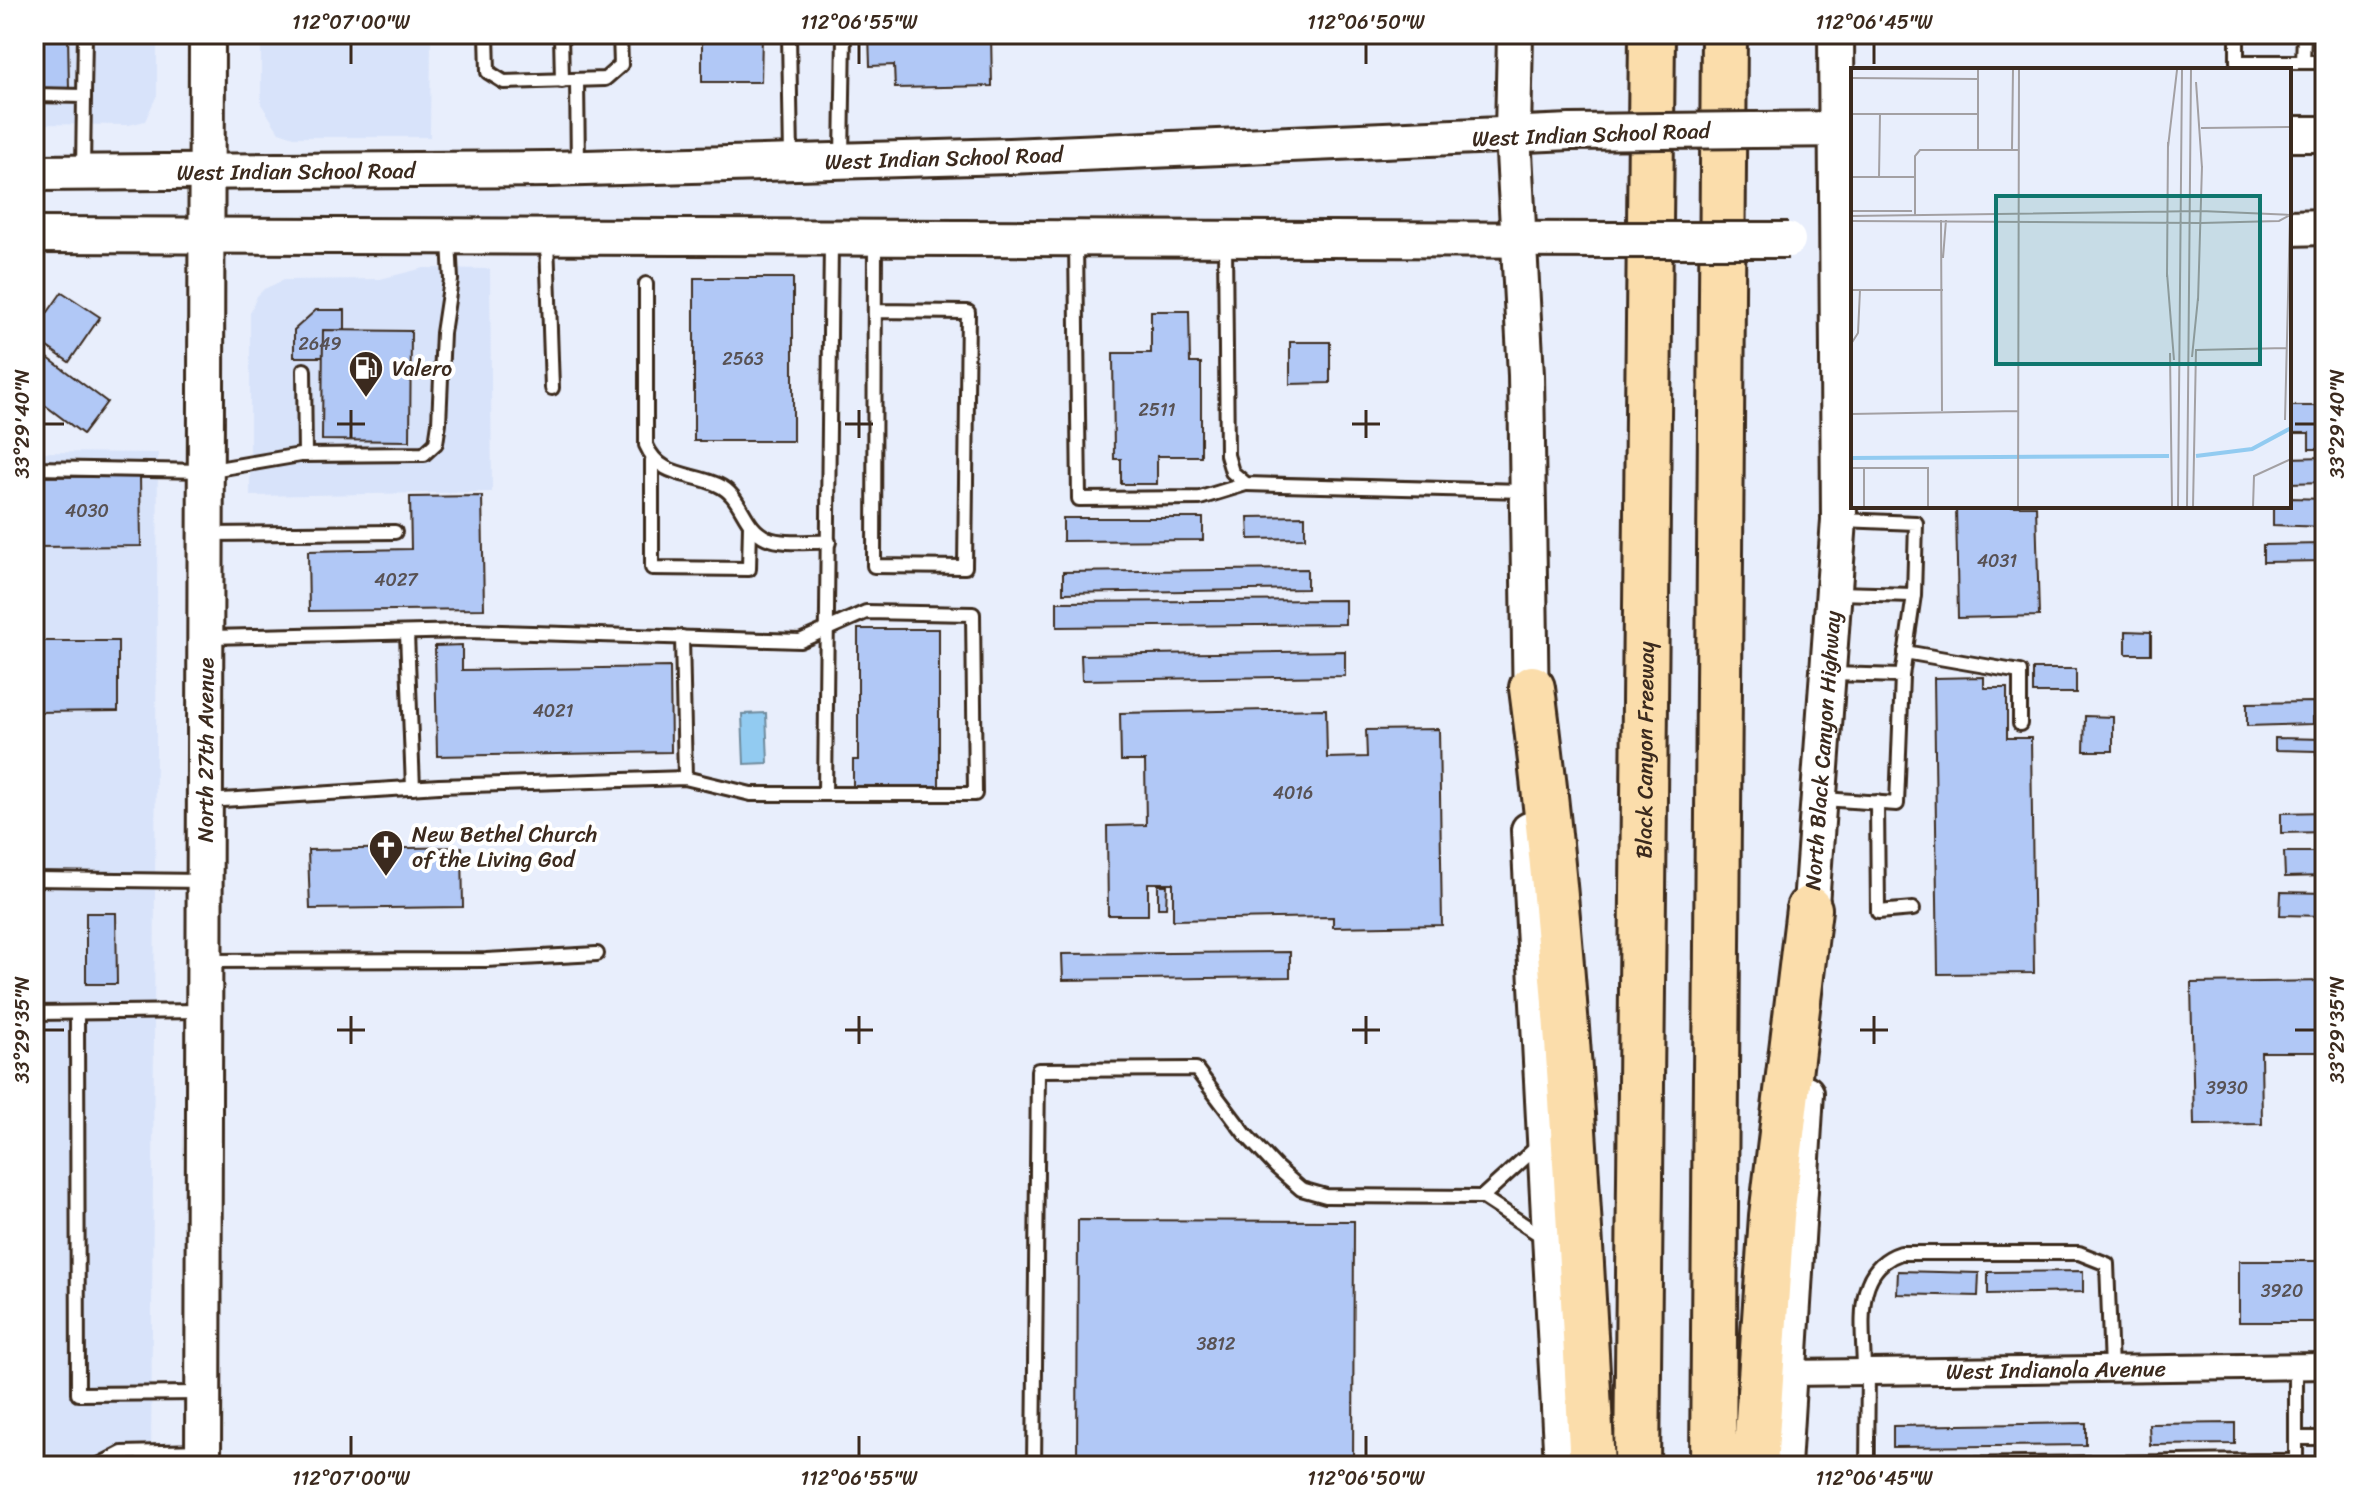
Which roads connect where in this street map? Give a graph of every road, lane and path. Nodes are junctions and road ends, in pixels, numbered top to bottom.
1 (85, 34) edge
2 (207, 34) edge
3 (487, 34) edge
4 (561, 34) edge
5 (620, 34) edge
6 (789, 34) edge
7 (844, 34) edge
8 (1515, 34) edge
9 (1652, 34) edge
10 (1696, 34) edge
11 (1724, 34) edge
12 (1836, 34) edge
13 (2237, 34) edge
14 (2304, 34) edge
15 (2303, 62) junction
16 (2325, 62) edge
17 (2257, 65) edge
18 (562, 81) junction
19 (577, 81) junction
20 (34, 95) edge
21 (84, 96) junction
22 (1844, 129) edge
23 (1513, 134) junction
24 (2291, 134) edge
25 (2325, 134) edge
26 (842, 160) junction
27 (791, 162) junction
28 (578, 168) junction
29 (205, 172) junction
30 (34, 173) edge
31 (83, 173) junction
32 (2325, 227) edge
33 (2291, 228) edge
34 (34, 235) edge
35 (206, 236) junction
36 (449, 237) junction
37 (546, 237) junction
38 (832, 238) junction
39 (875, 238) junction
40 (1076, 239) junction
41 (1225, 240) junction
42 (1519, 240) junction
43 (1844, 240) edge
44 (646, 284) dead end
45 (875, 311) junction
46 (304, 370) dead end
47 (552, 388) dead end
48 (305, 455) junction
49 (652, 460) junction
50 (34, 468) edge
51 (206, 471) junction
52 (1246, 484) junction
53 (1528, 491) junction
54 (1839, 520) junction
55 (750, 525) junction
56 (395, 532) dead end
57 (205, 534) junction
58 (829, 542) junction
59 (1836, 593) junction
60 (1914, 595) junction
61 (828, 629) junction
62 (407, 634) junction
63 (204, 637) junction
64 (682, 637) junction
65 (1905, 652) junction
66 (1831, 674) junction
67 (1902, 676) junction
68 (1532, 688) junction
69 (2020, 724) dead end
70 (685, 778) junction
71 (413, 788) junction
72 (825, 794) junction
73 (1820, 799) junction
74 (204, 801) junction
75 (1877, 802) junction
76 (34, 879) edge
77 (203, 881) junction
78 (1809, 909) junction
79 (1913, 909) dead end
80 (597, 954) dead end
81 (202, 961) junction
82 (202, 1011) junction
83 (34, 1013) edge
84 (77, 1013) junction
85 (1544, 1141) junction
86 (1482, 1197) junction
87 (1549, 1241) junction
88 (2296, 1366) junction
89 (2325, 1366) edge
90 (2111, 1369) junction
91 (1866, 1372) junction
92 (1788, 1373) junction
93 (202, 1393) junction
94 (2296, 1438) junction
95 (2325, 1438) edge
96 (203, 1459) edge
97 (2296, 1463) edge
98 (2108, 1464) edge
99 (97, 1466) edge
100 (1034, 1466) edge
101 (1562, 1466) edge
102 (1592, 1466) edge
103 (1637, 1466) edge
104 (1685, 1466) edge
105 (1713, 1466) edge
106 (1755, 1466) edge
107 (1783, 1466) edge
108 (1869, 1466) edge

1 - 21 lane
2 - 29 main road, North 27th Avenue
3 - 18 lane
4 - 18 lane
5 - 19 lane
6 - 27 lane
7 - 26 lane
8 - 23 main road
9 - 103 highway, Black Canyon Freeway
10 - 104 highway
11 - 105 highway
12 - 22 main road, North Black Canyon Highway
13 - 17 lane
14 - 15 lane
15 - 16 lane
15 - 17 lane
18 - 19 lane
19 - 28 lane
20 - 21 lane
21 - 31 lane
22 - 23 main road, West Indian School Road, bridge
22 - 43 main road, North Black Canyon Highway
23 - 26 main road, West Indian School Road
23 - 42 main road
24 - 25 main road
26 - 27 main road, West Indian School Road
27 - 28 main road, West Indian School Road
28 - 29 main road, West Indian School Road
29 - 31 main road, West Indian School Road
29 - 35 main road, North 27th Avenue
30 - 31 main road, West Indian School Road
32 - 33 main road
34 - 35 main road
35 - 36 main road
35 - 51 main road, North 27th Avenue
36 - 37 main road
36 - 48 lane
37 - 38 main road
37 - 47 lane
38 - 39 main road
38 - 58 lane
39 - 40 main road
39 - 45 lane
40 - 41 main road
40 - 52 lane
41 - 42 main road
41 - 52 lane
42 - 43 main road, bridge
42 - 53 main road
43 - 54 main road, North Black Canyon Highway
44 - 49 lane
45 - 45 lane
46 - 48 lane
48 - 51 lane
49 - 55 lane
49 - 55 lane
50 - 51 lane
51 - 57 main road, North 27th Avenue
52 - 53 lane
53 - 68 main road
54 - 59 main road, North Black Canyon Highway
54 - 60 lane
55 - 58 lane
56 - 57 lane
57 - 63 main road, North 27th Avenue
58 - 61 lane
59 - 60 lane
59 - 66 main road, North Black Canyon Highway
60 - 65 lane
61 - 64 lane
61 - 72 lane
61 - 72 lane
62 - 63 lane
62 - 64 lane
62 - 71 lane
63 - 74 main road, North 27th Avenue
64 - 70 lane
65 - 67 lane
65 - 69 lane
66 - 67 lane
66 - 73 main road, North Black Canyon Highway
67 - 75 lane
68 - 85 main road
68 - 102 highway
70 - 71 lane
70 - 72 lane
71 - 74 lane
73 - 75 lane
73 - 78 main road, North Black Canyon Highway
74 - 77 main road, North 27th Avenue
75 - 79 lane
76 - 77 lane
77 - 81 main road, North 27th Avenue
78 - 92 main road, North Black Canyon Highway
78 - 106 highway
80 - 81 lane
81 - 82 main road, North 27th Avenue
82 - 84 lane
82 - 93 main road, North 27th Avenue
83 - 84 lane
84 - 93 lane
85 - 86 lane
85 - 87 main road
86 - 87 lane
86 - 100 lane
87 - 101 main road
88 - 89 street, West Indianola Avenue
88 - 90 street, West Indianola Avenue
88 - 94 lane
90 - 91 street, West Indianola Avenue
90 - 91 lane
91 - 92 street, West Indianola Avenue
91 - 108 lane
92 - 107 main road, North Black Canyon Highway
93 - 96 main road, North 27th Avenue
94 - 95 lane
94 - 97 lane
96 - 99 lane
97 - 98 lane
98 - 108 lane

